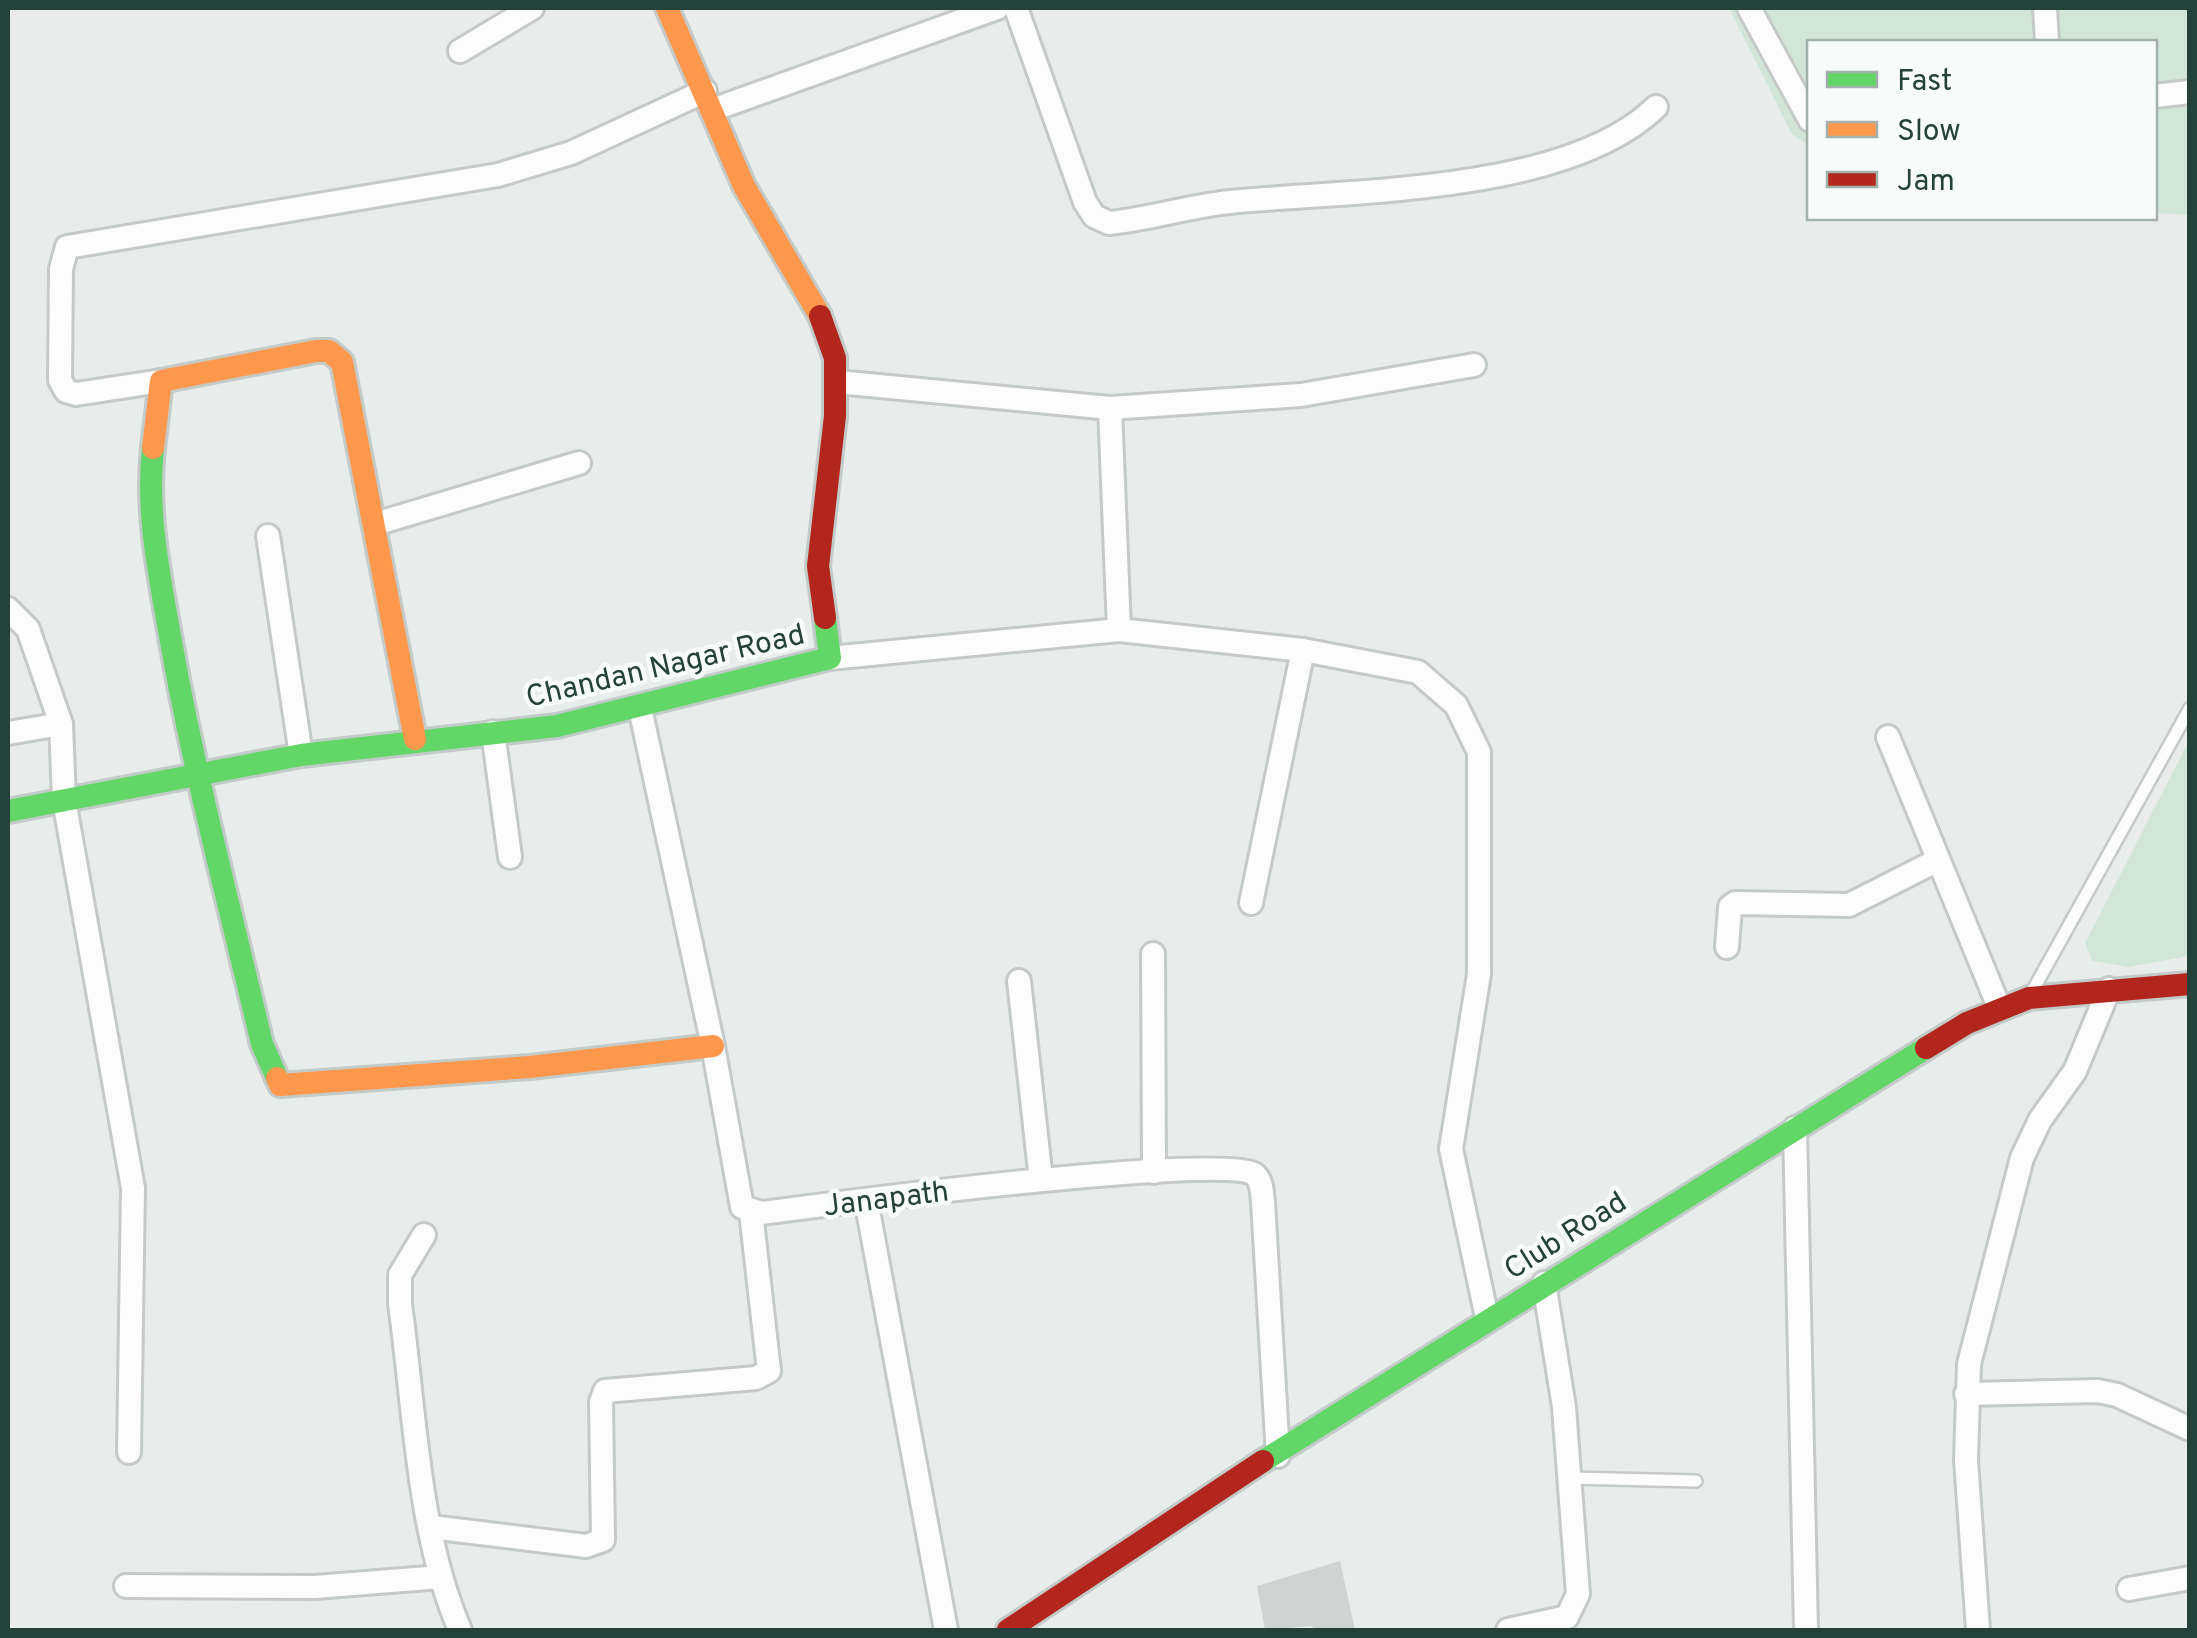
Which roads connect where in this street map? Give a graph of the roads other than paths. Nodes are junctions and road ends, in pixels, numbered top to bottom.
1 (532, 8) edge
2 (668, 8) edge
3 (997, 8) edge
4 (1016, 8) edge
5 (1750, 8) edge
6 (2045, 8) edge
7 (2047, 40) edge
8 (460, 50) dead end
9 (2190, 92) edge
10 (2157, 96) edge
11 (709, 100) junction
12 (1656, 107) dead end
13 (1807, 114) edge
14 (1474, 365) dead end
15 (161, 381) junction
16 (838, 382) junction
17 (1110, 408) junction
18 (580, 464) dead end
19 (375, 524) junction
20 (268, 536) dead end
21 (8, 610) edge
22 (1119, 630) junction
23 (1303, 650) junction
24 (830, 658) junction
25 (640, 708) junction
26 (2190, 708) edge
27 (61, 724) junction
28 (8, 732) edge
29 (493, 732) junction
30 (1888, 737) dead end
31 (415, 739) junction
32 (301, 755) junction
33 (198, 773) junction
34 (64, 800) junction
35 (8, 811) edge
36 (510, 856) dead end
37 (1938, 860) junction
38 (1251, 903) dead end
39 (1727, 947) dead end
40 (1154, 954) dead end
41 (1019, 981) dead end
42 (2190, 984) edge
43 (2109, 989) junction
44 (2029, 998) junction
45 (2000, 1007) junction
46 (713, 1046) junction
47 (1795, 1128) junction
48 (1154, 1172) junction
49 (1041, 1180) junction
50 (866, 1200) junction
51 (750, 1212) junction
52 (424, 1235) dead end
53 (1544, 1284) junction
54 (1487, 1318) junction
55 (1966, 1394) junction
56 (2190, 1429) edge
57 (130, 1452) dead end
58 (1278, 1456) junction
59 (1570, 1478) junction
60 (1696, 1481) dead end
61 (431, 1527) junction
62 (441, 1577) junction
63 (2190, 1578) edge
64 (126, 1586) dead end
65 (2129, 1589) dead end
66 (1041, 1622) edge
67 (460, 1630) edge
68 (946, 1630) edge
69 (1008, 1630) edge
70 (1508, 1630) edge
71 (1806, 1630) edge
72 (1978, 1630) edge

1 - 8 street
2 - 11 street, Chandan Nagar Road
3 - 11 street
4 - 12 street
5 - 13 street
6 - 7 street
9 - 10 street
11 - 15 street
11 - 16 street, Chandan Nagar Road
14 - 17 street
15 - 19 street
15 - 33 street
16 - 17 street
16 - 24 street, Chandan Nagar Road
17 - 22 street
18 - 19 street
19 - 31 street
20 - 32 street
21 - 27 street
22 - 23 street
22 - 24 street
23 - 38 street
23 - 54 street
24 - 25 street, Chandan Nagar Road
25 - 29 street, Chandan Nagar Road
25 - 46 street
26 - 44 lane
27 - 28 street
27 - 34 street
29 - 31 street, Chandan Nagar Road
29 - 36 street
30 - 37 street
31 - 32 street, Chandan Nagar Road
32 - 33 street, Chandan Nagar Road
33 - 34 street, Chandan Nagar Road
33 - 46 street
34 - 35 street, Chandan Nagar Road
34 - 57 street
37 - 39 street
37 - 45 street
40 - 48 street
41 - 49 street
42 - 43 street, Club Road
43 - 44 street, Club Road
43 - 55 street
44 - 45 street, Club Road
45 - 47 street, Club Road
46 - 51 street
47 - 53 street, Club Road
47 - 71 street
48 - 49 street, Janapath
48 - 58 street, Janapath
49 - 50 street, Janapath
50 - 51 street, Janapath
50 - 68 street
51 - 61 street
52 - 61 street
53 - 54 street, Club Road
53 - 59 street
54 - 58 street, Club Road
55 - 56 street
55 - 72 street
58 - 66 street, Club Road
59 - 60 lane
59 - 70 street
61 - 62 street
62 - 64 street
62 - 67 street
63 - 65 street
66 - 69 street, Club Road

